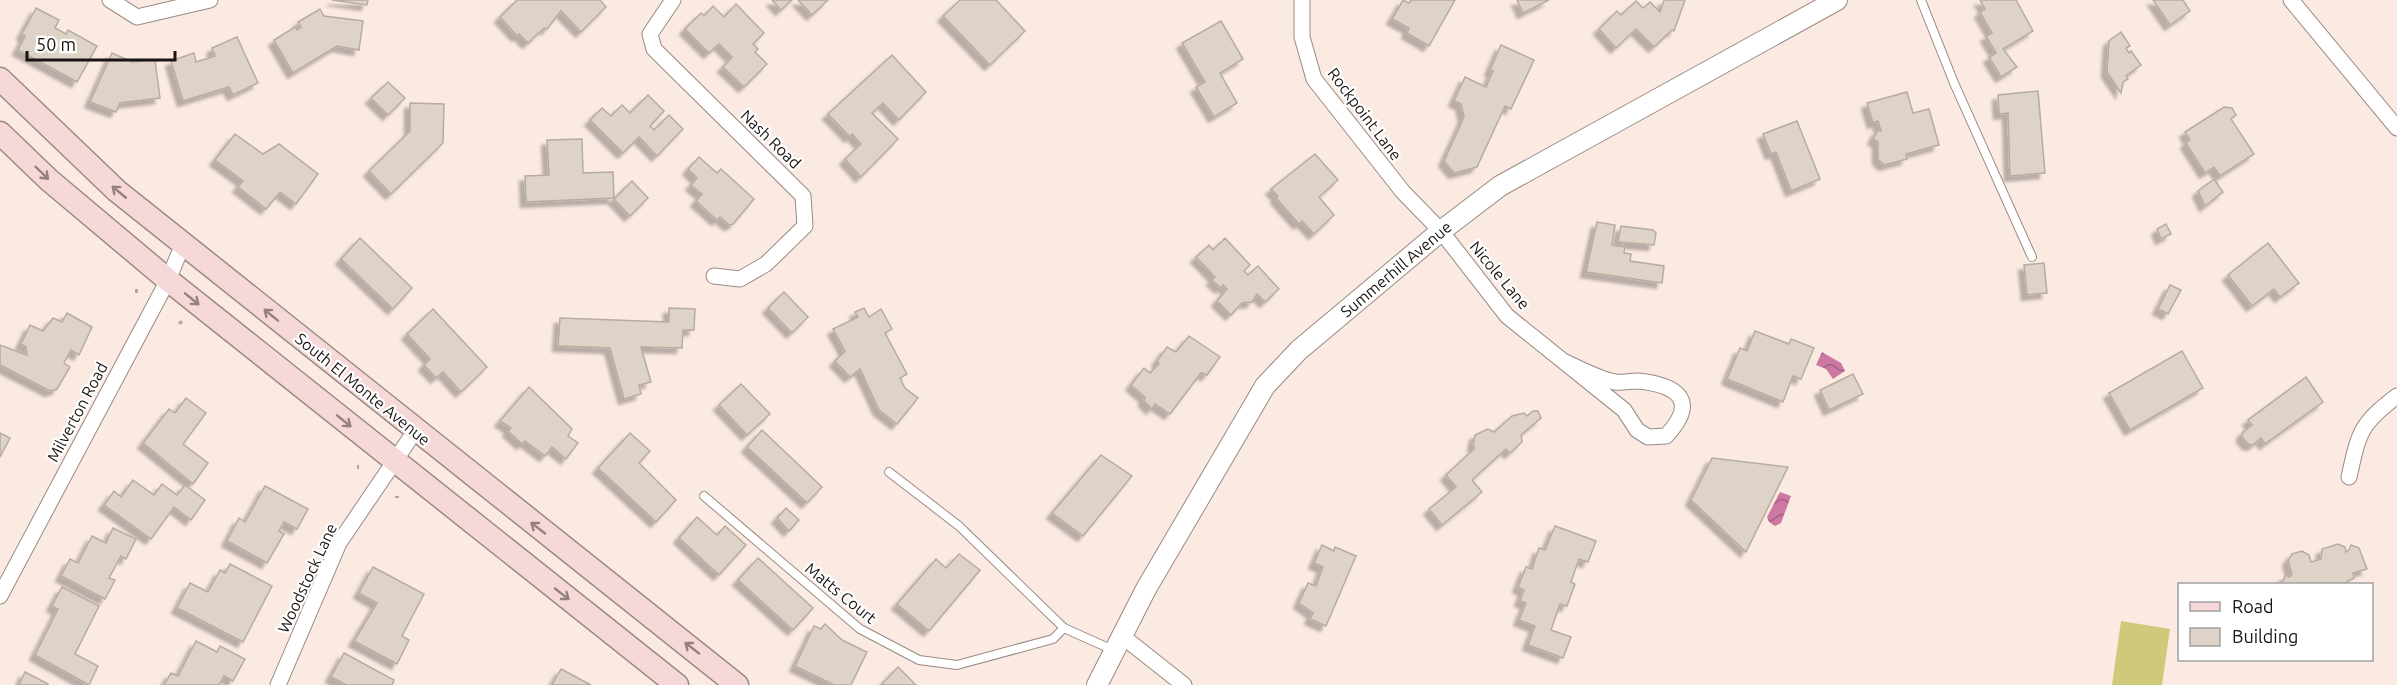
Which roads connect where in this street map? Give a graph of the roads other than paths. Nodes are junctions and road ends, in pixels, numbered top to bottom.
1 (110, 0) edge
2 (210, 0) edge
3 (673, 0) edge
4 (1302, 0) edge
5 (1837, 0) edge
6 (1921, 0) edge
7 (2291, 0) edge
8 (0, 79) edge
9 (2397, 128) edge
10 (0, 133) edge
11 (1441, 231) junction
12 (183, 244) junction
13 (2032, 258) dead end
14 (714, 276) dead end
15 (168, 280) junction
16 (1563, 361) junction
17 (2397, 396) edge
18 (415, 431) junction
19 (394, 461) junction
20 (889, 472) dead end
21 (2349, 477) dead end
22 (704, 496) dead end
23 (0, 596) edge
24 (1064, 628) junction
25 (1117, 643) junction
26 (278, 685) edge
27 (678, 685) edge
28 (737, 685) edge
29 (1097, 685) edge
30 (1184, 685) edge

1 - 2 street
3 - 14 street, Nash Road
4 - 11 street, Rockpoint Lane
5 - 11 street, Summerhill Avenue
6 - 13 lane
7 - 9 street
12 -> 8 main road, South El Monte Avenue
10 -> 15 main road
11 - 16 street, Nicole Lane
11 - 25 street, Summerhill Avenue
12 - 15 street, Milverton Road
18 -> 12 main road, South El Monte Avenue
15 -> 19 main road
15 - 23 street, Milverton Road
16 - 16 street, Nicole Lane
17 - 21 street
18 - 19 street, Woodstock Lane
28 -> 18 main road, South El Monte Avenue
19 - 26 street, Woodstock Lane
19 -> 27 main road
20 - 24 lane
22 - 24 lane, Matts Court
24 - 25 lane
25 - 29 street, Summerhill Avenue
25 - 30 street

